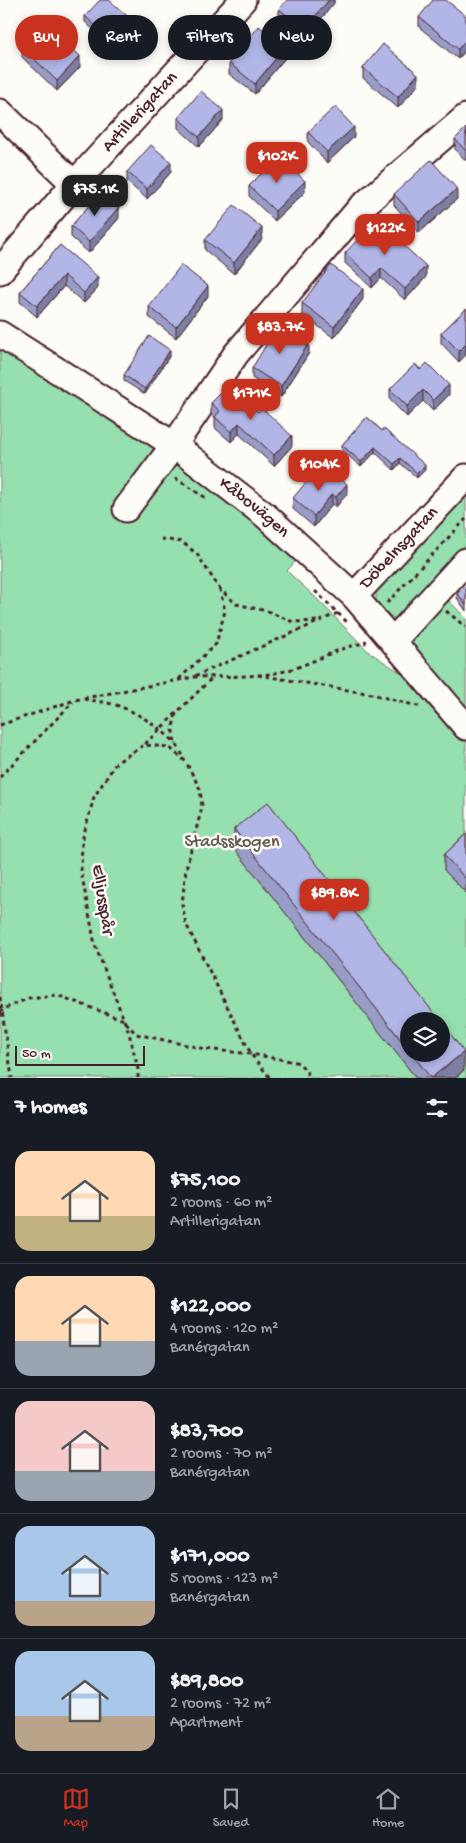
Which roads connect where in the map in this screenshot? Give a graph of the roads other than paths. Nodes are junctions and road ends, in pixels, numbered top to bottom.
1 (243, 0) edge
2 (0, 112) edge
3 (466, 117) edge
4 (74, 184) junction
5 (0, 271) edge
6 (0, 334) edge
7 (174, 445) junction
8 (466, 477) edge
9 (126, 509) dead end
10 (466, 562) edge
11 (346, 605) junction
12 (393, 641) junction
13 (466, 728) edge

1 - 4 street, Artillerigatan
2 - 4 street
3 - 7 street
4 - 5 street, Artillerigatan
6 - 7 street, Kåbovägen
7 - 9 street
7 - 11 street, Kåbovägen
8 - 11 street, Döbelnsgatan
10 - 12 street
11 - 12 street, Kåbovägen
12 - 13 street, Kåbovägen

